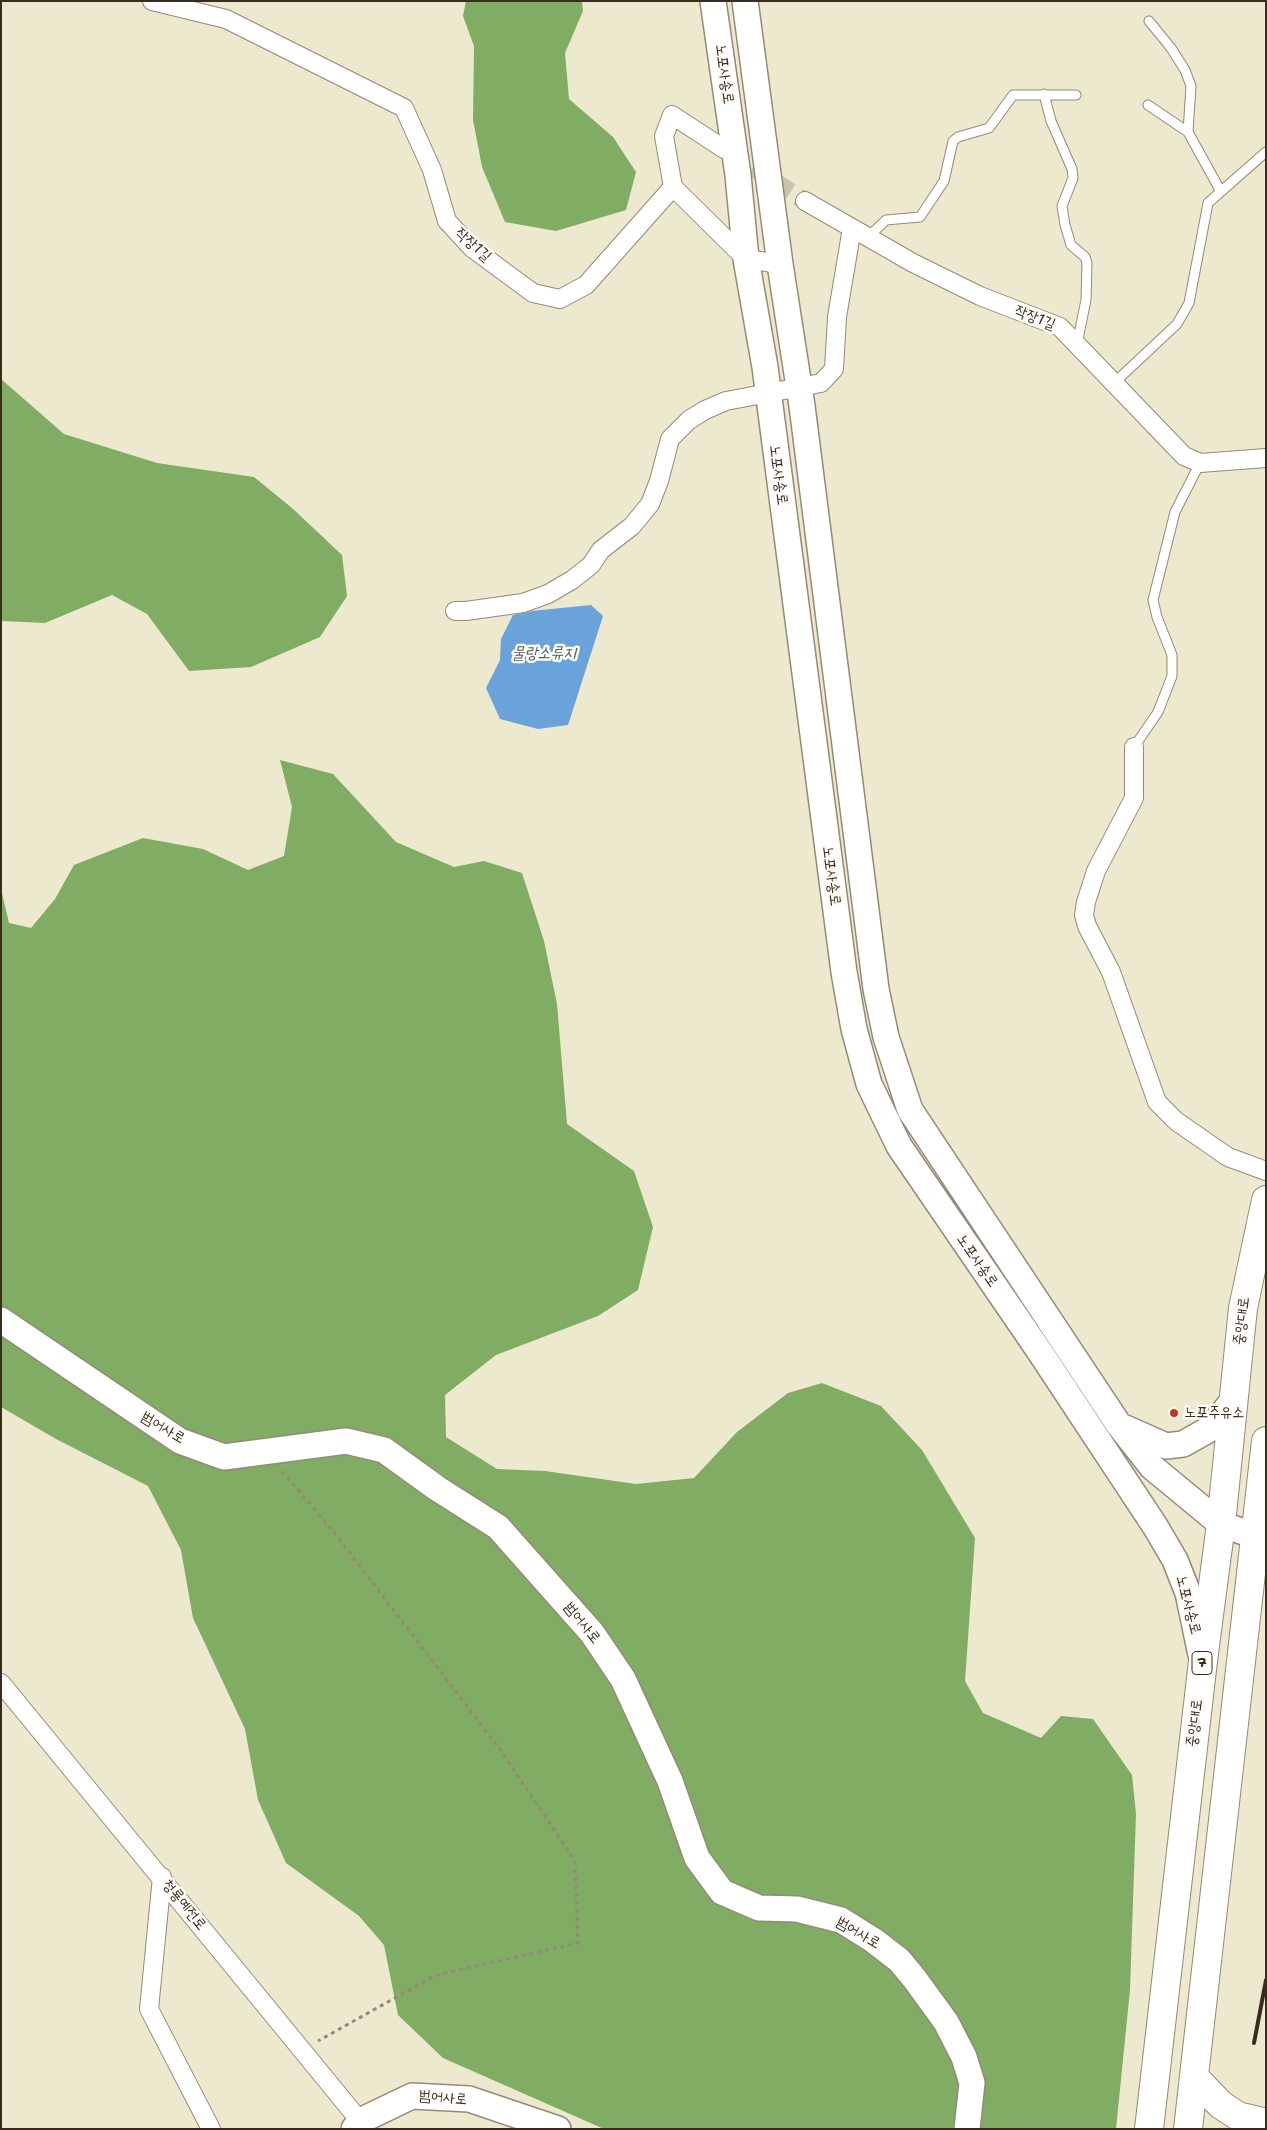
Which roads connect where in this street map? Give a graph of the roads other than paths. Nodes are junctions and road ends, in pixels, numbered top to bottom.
1 (152, 1) edge
2 (713, 1) edge
3 (745, 1) edge
4 (1149, 22) dead end
5 (1044, 94) junction
6 (1076, 94) dead end
7 (1148, 105) dead end
8 (1188, 132) junction
9 (724, 149) tunnel mouth
10 (1266, 152) edge
11 (673, 187) junction
12 (1220, 190) junction
13 (805, 201) tunnel mouth
14 (852, 228) junction
15 (868, 237) junction
16 (746, 259) junction
17 (780, 264) junction
18 (1076, 344) junction
19 (1114, 383) junction
20 (800, 389) junction
21 (767, 394) junction
22 (1266, 458) edge
23 (1200, 463) junction
24 (455, 610) dead end
25 (1134, 747) joint
26 (1266, 1172) edge
27 (1266, 1200) edge
28 (1, 1320) edge
29 (1234, 1400) junction
30 (1119, 1425) junction
31 (1266, 1441) edge
32 (1221, 1524) junction
33 (1255, 1536) junction
34 (1203, 1661) junction
35 (1, 1683) edge
36 (162, 1877) junction
37 (1195, 2078) junction
38 (1266, 2123) edge
39 (357, 2125) edge
40 (210, 2129) edge
41 (558, 2129) edge
42 (967, 2129) edge
43 (1149, 2129) edge
44 (1188, 2129) edge

1 - 11 street, 작장1길
2 - 16 main road, 노포사송로
3 - 17 main road, 노포사송로
4 - 8 lane
5 - 6 lane
5 - 15 lane
5 - 18 lane
7 - 8 lane
8 - 12 lane
9 - 11 street
10 - 12 lane
11 - 16 street
12 - 19 lane
13 - 14 street, 작장1길
14 - 15 street, 작장1길
14 - 20 street
15 - 18 street, 작장1길
16 - 17 street
16 - 21 main road, 노포사송로
17 - 20 main road, 노포사송로
18 - 19 street, 작장1길
19 - 23 street, 작장1길
20 - 21 street
20 - 30 main road, 노포사송로
21 - 24 street
21 - 34 main road, 노포사송로
22 - 23 street
23 - 25 lane
25 - 26 street
27 - 29 main road, 중앙대로 / 7
28 - 42 main road, 범어사로
29 - 30 main road
29 - 32 main road, 중앙대로 / 7
30 - 32 main road, 노포사송로
31 - 33 main road
32 - 33 main road, 노포사송로
32 - 34 main road, 중앙대로 / 7
33 - 37 main road
34 - 43 main road, 중앙대로 / 7
35 - 36 street, 청룡예전로
36 - 39 street, 청룡예전로
36 - 40 street
37 - 38 main road
37 - 44 main road
39 - 41 main road, 범어사로

